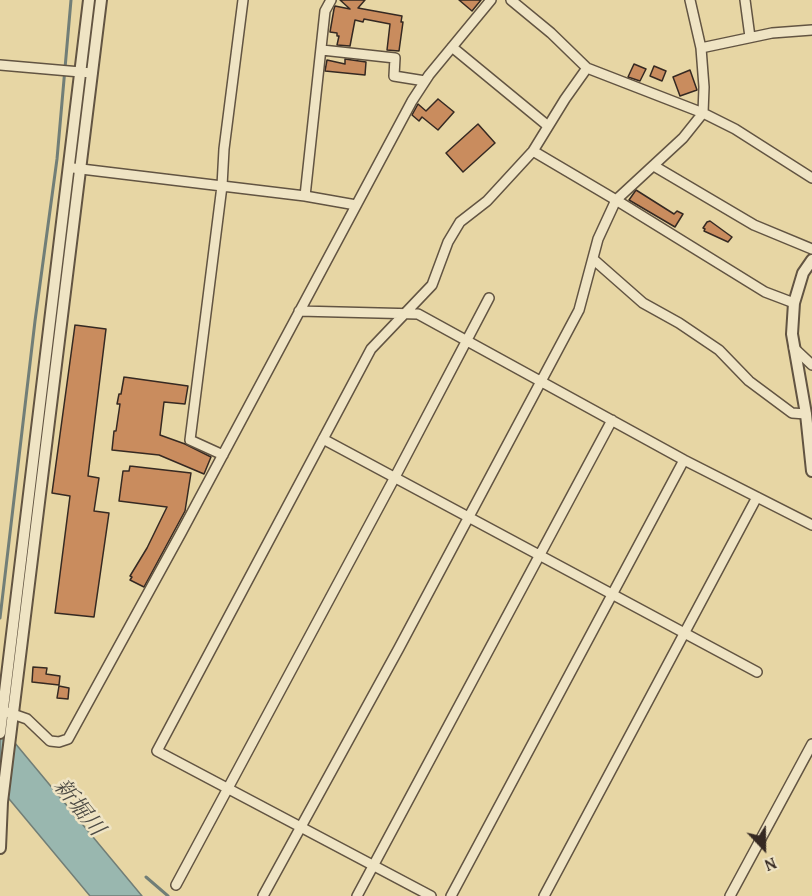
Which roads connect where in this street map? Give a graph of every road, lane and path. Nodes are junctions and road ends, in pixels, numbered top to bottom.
1 (89, 0) edge
2 (101, 0) edge
3 (243, 0) edge
4 (331, 0) edge
5 (491, 0) edge
6 (511, 0) edge
7 (690, 0) edge
8 (745, 0) edge
9 (812, 30) edge
10 (750, 37) junction
11 (452, 47) junction
12 (700, 48) junction
13 (322, 50) junction
14 (0, 65) edge
15 (587, 68) junction
16 (80, 72) junction
17 (93, 73) junction
18 (425, 81) junction
19 (703, 113) junction
20 (548, 126) junction
21 (533, 152) junction
22 (654, 166) junction
23 (75, 168) junction
24 (812, 178) edge
25 (222, 186) junction
26 (305, 196) junction
27 (616, 200) junction
28 (356, 205) junction
29 (812, 249) edge
30 (593, 259) junction
31 (812, 260) edge
32 (489, 298) dead end
33 (794, 303) junction
34 (299, 311) junction
35 (408, 312) junction
36 (467, 340) junction
37 (794, 348) junction
38 (812, 365) edge
39 (542, 381) junction
40 (806, 414) junction
41 (612, 420) junction
42 (323, 439) junction
43 (223, 455) junction
44 (684, 460) junction
45 (812, 471) edge
46 (395, 477) junction
47 (757, 497) junction
48 (469, 517) junction
49 (812, 525) edge
50 (540, 555) junction
51 (613, 594) junction
52 (685, 632) junction
53 (757, 672) dead end
54 (6, 716) edge
55 (6, 733) edge
56 (812, 744) edge
57 (228, 790) junction
58 (2, 809) edge
59 (299, 828) junction
60 (0, 848) edge
61 (373, 867) junction
62 (176, 885) dead end
63 (263, 896) edge
64 (357, 896) edge
65 (431, 896) edge
66 (451, 896) edge
67 (544, 896) edge
68 (730, 896) edge

1 - 16 street
2 - 17 street
3 - 25 street
4 - 13 street
5 - 11 street
6 - 15 street
7 - 12 street
8 - 10 street
9 - 10 street
10 - 12 street
11 - 18 street
11 - 20 street
12 - 19 street
13 - 18 street
13 - 26 street
14 - 16 street
15 - 19 street
15 - 20 street
16 - 17 street
16 - 23 street
17 - 23 street
18 - 28 street
19 - 22 street
19 - 24 street
20 - 21 street
21 - 27 street
21 - 35 street
22 - 27 street
22 - 29 street
23 - 25 street
23 - 54 street
25 - 26 street
25 - 43 street
26 - 28 street
27 - 30 street
27 - 33 street
28 - 34 street
30 - 39 street
30 - 40 street
31 - 33 street
32 - 36 street
33 - 37 street
34 - 35 street
34 - 43 street
35 - 36 street
35 - 42 street
36 - 39 street
36 - 46 street
37 - 38 street
37 - 40 street
39 - 41 street
39 - 48 street
40 - 45 street
41 - 44 street
41 - 50 street
42 - 46 street
42 - 57 street
43 - 54 street
44 - 47 street
44 - 51 street
46 - 48 street
46 - 57 street
47 - 49 street
47 - 52 street
48 - 50 street
48 - 59 street
50 - 51 street
50 - 61 street
51 - 52 street
51 - 66 street
52 - 53 street
52 - 67 street
54 - 55 street
55 - 58 street
56 - 68 street
57 - 59 street
57 - 62 street
58 - 60 street
59 - 61 street
59 - 63 street
61 - 64 street
61 - 65 street

